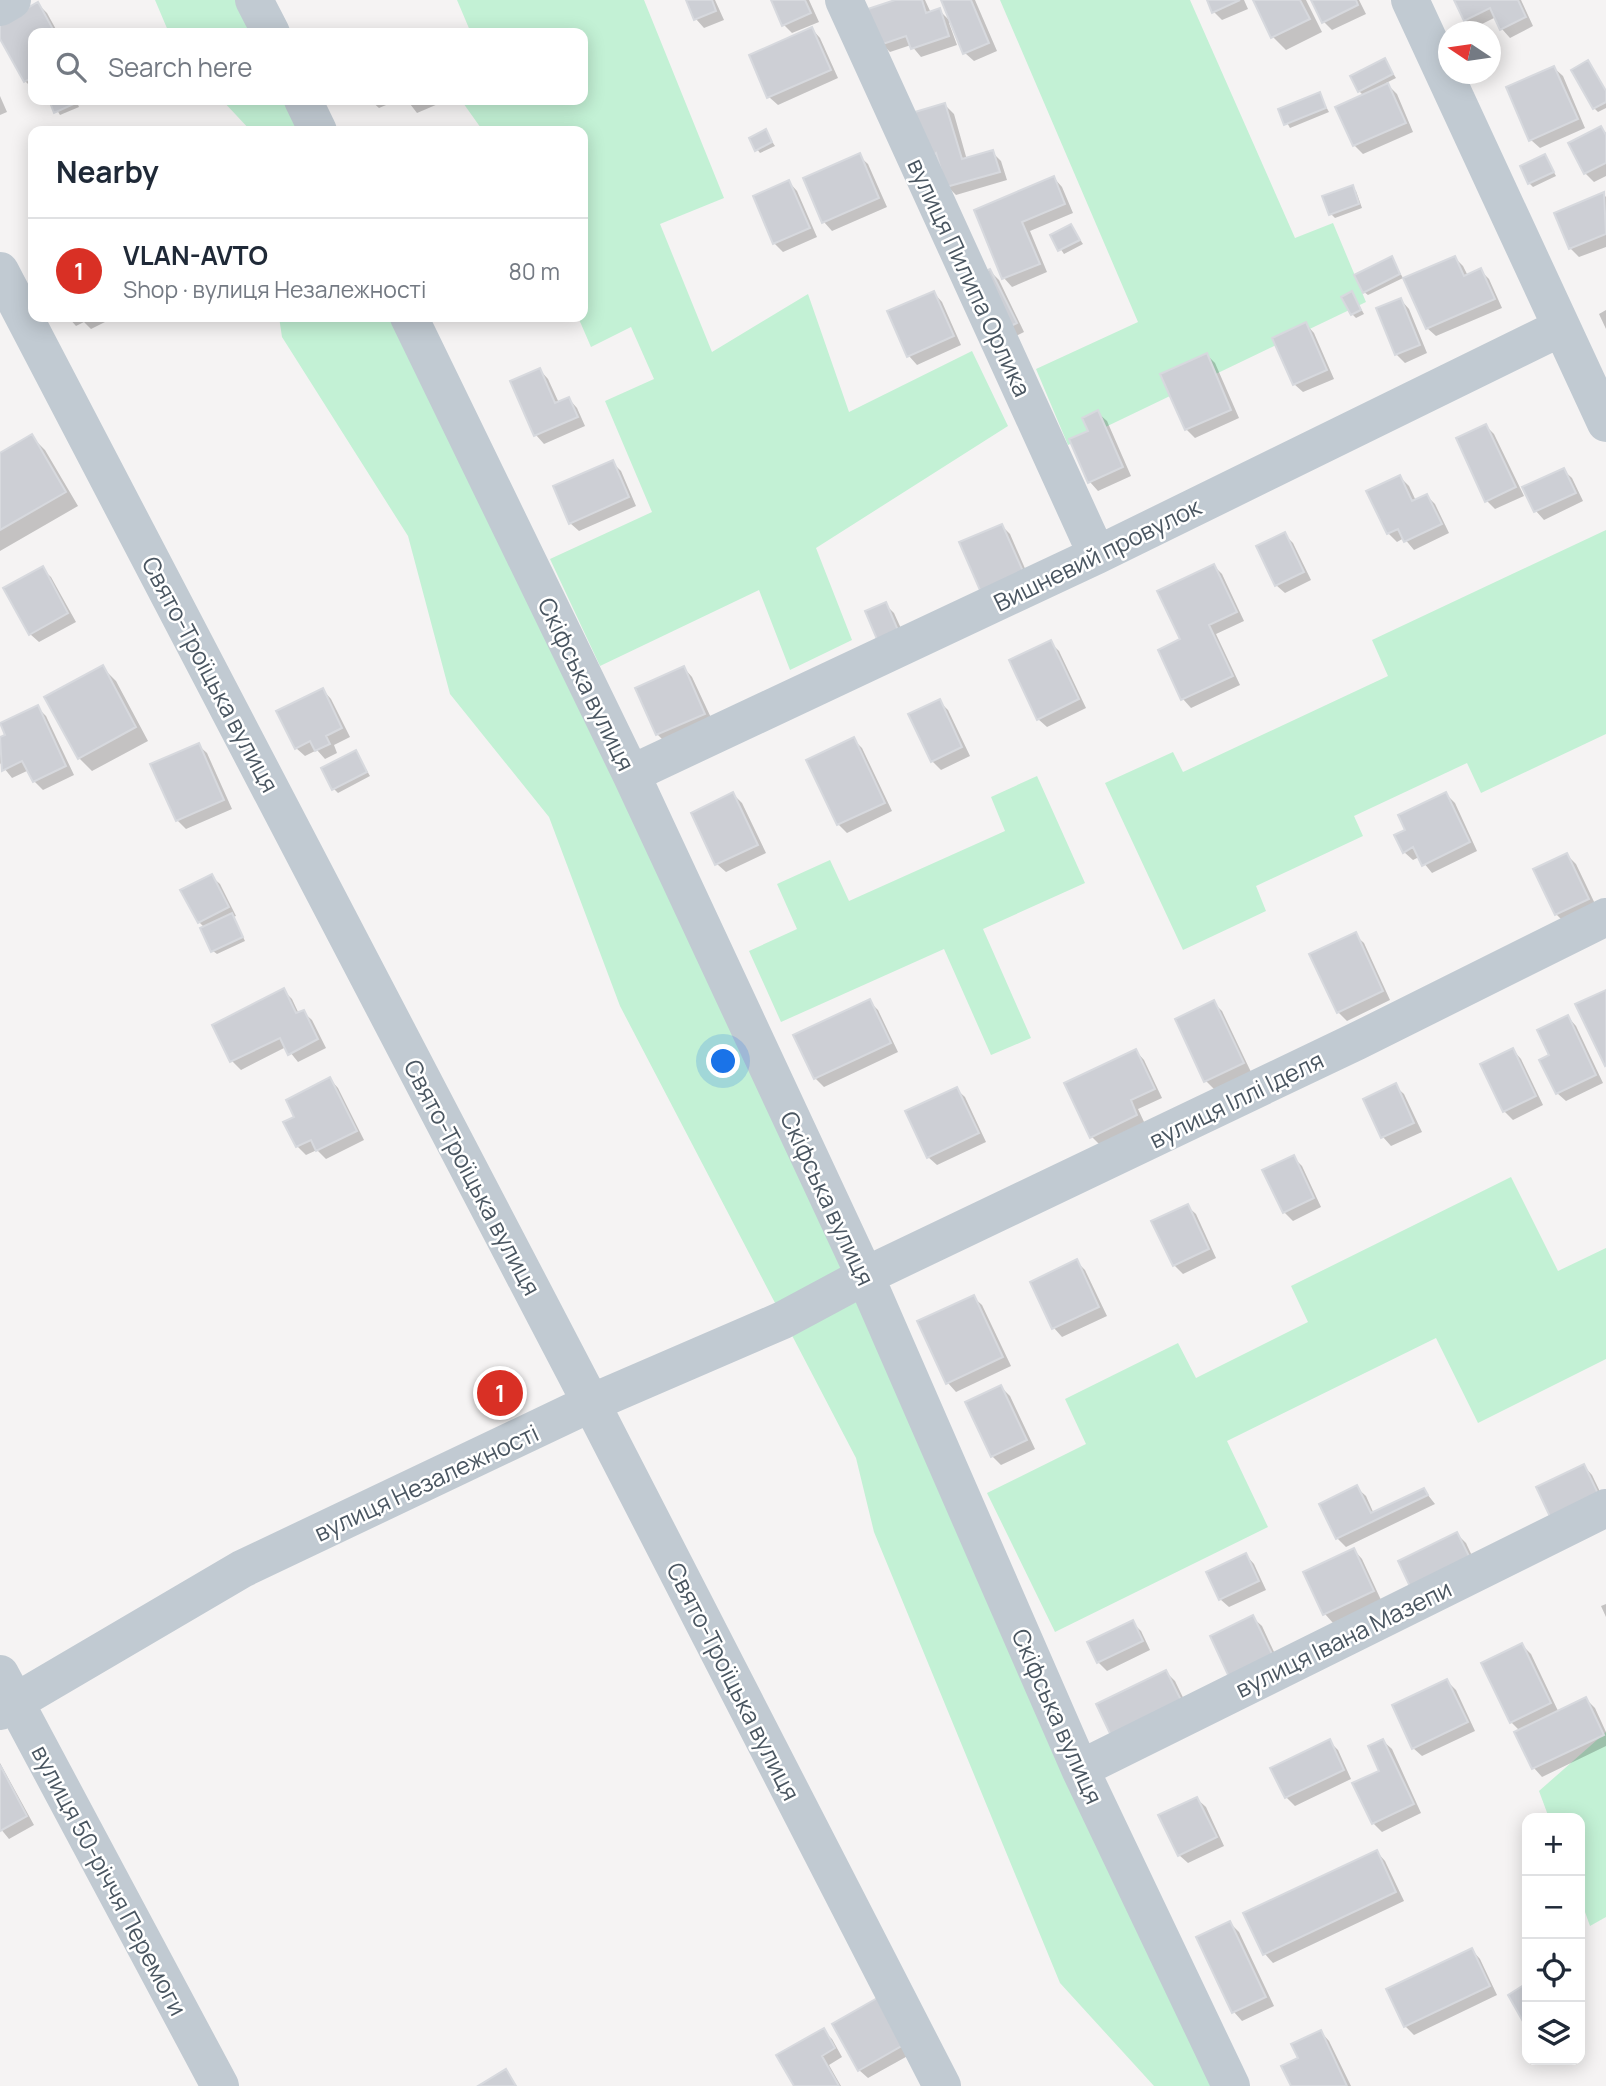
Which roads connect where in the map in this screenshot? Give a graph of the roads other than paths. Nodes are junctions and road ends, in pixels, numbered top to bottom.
1 (12, 0) edge
2 (254, 0) edge
3 (844, 0) edge
4 (1410, 0) edge
5 (0, 7) edge
6 (268, 28) edge
7 (305, 105) edge
8 (316, 126) edge
9 (0, 271) edge
10 (411, 322) edge
11 (1560, 328) junction
12 (1606, 423) edge
13 (1097, 555) junction
14 (631, 774) junction
15 (1606, 917) edge
16 (865, 1276) junction
17 (591, 1403) junction
18 (1606, 1508) edge
19 (5, 1697) edge
20 (1080, 1769) junction
21 (220, 2086) edge
22 (942, 2086) edge
23 (1231, 2086) edge

1 - 5 street
2 - 6 street
3 - 13 street, вулиця Пилипа Орлика
4 - 11 street
7 - 8 street
9 - 17 street, Свято-Троїцька вулиця
10 - 14 street, Скіфська вулиця
11 - 12 street
11 - 13 street, Вишневий провулок
13 - 14 street, Вишневий провулок
14 - 16 street, Скіфська вулиця
15 - 16 street, вулиця Іллі Іделя
16 - 17 street, вулиця Незалежності
16 - 20 street, Скіфська вулиця
17 - 19 street, вулиця Незалежності
17 - 22 street, Свято-Троїцька вулиця
18 - 20 street, вулиця Івана Мазепи
19 - 21 street, вулиця 50-річчя Перемоги
20 - 23 street, Скіфська вулиця

